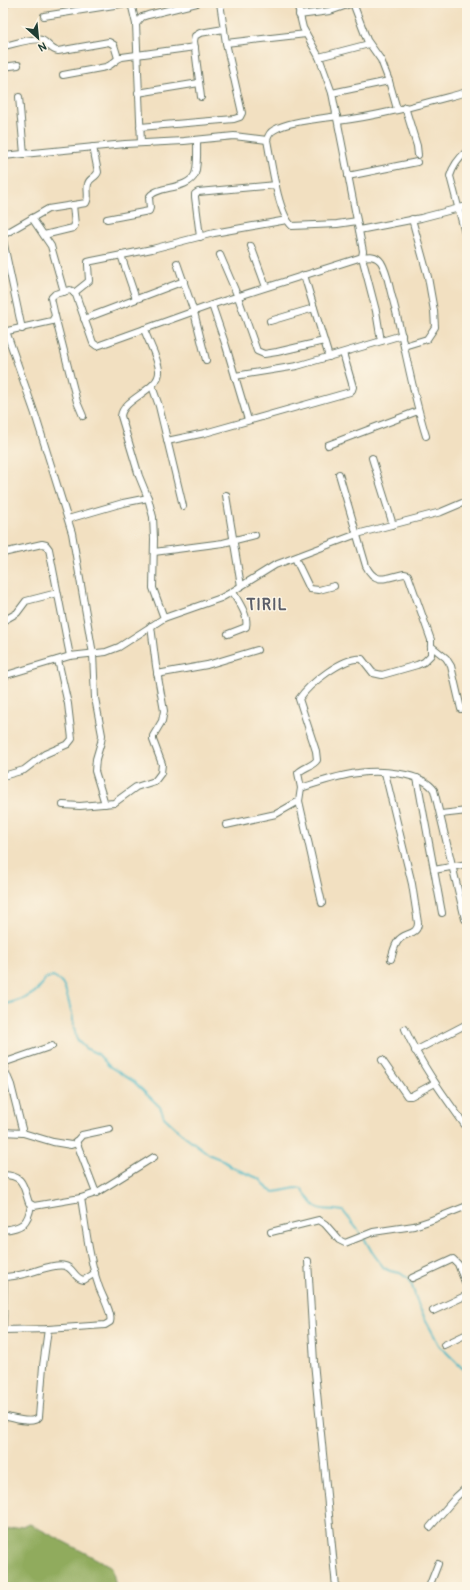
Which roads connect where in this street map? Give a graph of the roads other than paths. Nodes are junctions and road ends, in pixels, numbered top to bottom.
1 (7, 3) edge
2 (197, 3) edge
3 (220, 3) edge
4 (297, 3) edge
5 (353, 3) edge
6 (3, 4) edge
7 (130, 4) edge
8 (299, 15) junction
9 (44, 16) dead end
10 (136, 24) junction
11 (224, 29) junction
12 (306, 34) junction
13 (226, 43) junction
14 (369, 44) junction
15 (3, 46) edge
16 (195, 47) junction
17 (136, 54) junction
18 (319, 57) junction
19 (118, 58) junction
20 (18, 66) dead end
21 (3, 67) edge
22 (63, 75) dead end
23 (389, 81) junction
24 (199, 83) junction
25 (467, 92) edge
26 (138, 93) junction
27 (332, 93) junction
28 (19, 97) dead end
29 (201, 97) dead end
30 (406, 107) junction
31 (397, 109) junction
32 (337, 118) junction
33 (140, 126) junction
34 (197, 140) junction
35 (268, 140) junction
36 (141, 143) junction
37 (92, 147) junction
38 (467, 151) edge
39 (24, 154) junction
40 (3, 156) edge
41 (348, 176) junction
42 (276, 185) junction
43 (73, 205) junction
44 (467, 206) edge
45 (459, 208) junction
46 (32, 218) junction
47 (107, 219) dead end
48 (412, 219) junction
49 (287, 220) junction
50 (357, 221) junction
51 (359, 230) junction
52 (44, 234) junction
53 (3, 235) edge
54 (200, 237) junction
55 (3, 240) edge
56 (467, 241) edge
57 (251, 246) dead end
58 (121, 255) junction
59 (220, 255) dead end
60 (362, 257) junction
61 (177, 263) dead end
62 (304, 275) junction
63 (184, 281) junction
64 (266, 287) junction
65 (64, 292) junction
66 (74, 293) junction
67 (238, 296) junction
68 (136, 299) junction
69 (212, 305) junction
70 (314, 308) junction
71 (194, 312) junction
72 (55, 316) junction
73 (84, 319) junction
74 (270, 321) dead end
75 (22, 329) junction
76 (144, 329) junction
77 (5, 332) edge
78 (402, 335) junction
79 (324, 341) junction
80 (381, 341) junction
81 (404, 346) junction
82 (343, 353) junction
83 (329, 357) junction
84 (206, 360) dead end
85 (235, 376) junction
86 (152, 386) junction
87 (418, 411) junction
88 (83, 416) dead end
89 (248, 420) junction
90 (426, 436) dead end
91 (167, 441) junction
92 (328, 445) dead end
93 (372, 458) dead end
94 (339, 474) dead end
95 (226, 495) dead end
96 (148, 498) junction
97 (467, 501) edge
98 (182, 506) dead end
99 (68, 519) junction
100 (393, 525) junction
101 (357, 534) junction
102 (255, 535) dead end
103 (234, 540) junction
104 (154, 552) junction
105 (3, 553) edge
106 (295, 558) junction
107 (241, 586) junction
108 (334, 586) dead end
109 (233, 592) junction
110 (57, 593) junction
111 (164, 618) junction
112 (3, 620) edge
113 (151, 626) junction
114 (228, 634) dead end
115 (431, 646) junction
116 (257, 650) dead end
117 (93, 654) junction
118 (70, 656) junction
119 (58, 660) junction
120 (157, 674) junction
121 (3, 676) edge
122 (461, 709) dead end
123 (385, 773) junction
124 (3, 776) edge
125 (417, 778) junction
126 (300, 784) junction
127 (299, 801) junction
128 (106, 804) junction
129 (63, 805) dead end
130 (467, 811) edge
131 (441, 814) junction
132 (226, 825) dead end
133 (467, 864) edge
134 (454, 867) junction
135 (434, 870) junction
136 (322, 903) dead end
137 (442, 913) dead end
138 (465, 919) dead end
139 (391, 959) dead end
140 (467, 1024) edge
141 (405, 1029) dead end
142 (52, 1046) dead end
143 (416, 1051) junction
144 (382, 1060) dead end
145 (3, 1065) edge
146 (435, 1083) junction
147 (467, 1128) edge
148 (110, 1129) dead end
149 (3, 1132) edge
150 (24, 1133) junction
151 (76, 1141) junction
152 (154, 1157) dead end
153 (3, 1175) edge
154 (96, 1193) junction
155 (81, 1198) junction
156 (31, 1205) junction
157 (467, 1206) edge
158 (3, 1230) edge
159 (271, 1232) dead end
160 (308, 1261) dead end
161 (95, 1273) junction
162 (4, 1277) edge
163 (412, 1278) dead end
164 (467, 1287) edge
165 (467, 1295) edge
166 (433, 1311) dead end
167 (48, 1329) junction
168 (467, 1334) edge
169 (444, 1345) dead end
170 (3, 1416) edge
171 (467, 1487) edge
172 (430, 1527) dead end
173 (438, 1564) dead end
174 (336, 1587) edge
175 (431, 1587) edge

1 - 6 street
2 - 10 street
3 - 11 street
4 - 8 street
5 - 8 street
5 - 14 street
7 - 9 street
7 - 10 street
8 - 12 street
10 - 17 street
11 - 13 street
11 - 16 street
12 - 13 street
12 - 18 street
13 - 33 street
14 - 18 street
14 - 23 street
15 - 19 street
16 - 17 street
16 - 24 street
17 - 19 street
17 - 26 street
18 - 27 street
19 - 22 street
20 - 21 street
23 - 27 street
23 - 31 street
24 - 26 street
24 - 29 street
25 - 30 street
26 - 33 street
27 - 32 street
28 - 39 street
30 - 31 street
30 - 41 street
31 - 32 street
32 - 35 street
32 - 41 street
33 - 36 street
34 - 35 street
34 - 36 street
34 - 47 street
35 - 42 street
36 - 37 street
37 - 39 street
37 - 43 street
38 - 45 street
39 - 40 street
41 - 50 street
42 - 49 street
42 - 54 street
43 - 46 street
43 - 52 street
44 - 45 street
45 - 48 street
45 - 56 street
46 - 52 street
46 - 53 street
48 - 51 street
48 - 81 street
49 - 50 street
49 - 54 street
50 - 51 street
51 - 60 street
52 - 65 street
54 - 58 street
55 - 75 street
57 - 64 street
58 - 66 street
58 - 68 street
59 - 67 street
60 - 62 street
60 - 78 street
60 - 80 street
61 - 63 street
62 - 64 street
62 - 70 street
63 - 68 street
63 - 71 street
64 - 67 street
65 - 66 street
65 - 72 street
66 - 73 street
67 - 69 street
67 - 79 street
68 - 73 street
69 - 71 street
69 - 85 street
70 - 74 street
70 - 79 street
71 - 76 street
71 - 84 street
72 - 75 street
72 - 88 street
73 - 76 street
75 - 77 street
76 - 86 street
77 - 99 street
78 - 80 street
78 - 81 street
79 - 83 street
80 - 82 street
81 - 87 street
82 - 83 street
82 - 89 street
83 - 85 street
85 - 89 street
86 - 91 street
86 - 96 street
87 - 90 street
87 - 92 street
89 - 91 street
91 - 98 street
93 - 100 street
94 - 101 street
95 - 103 street
96 - 99 street
96 - 104 street
97 - 100 street
99 - 117 street
100 - 101 street
101 - 106 street
101 - 115 street
102 - 103 street
103 - 104 street
103 - 107 street
104 - 111 street
105 - 110 street
106 - 107 street
106 - 108 street
107 - 109 street
109 - 111 street
109 - 114 street
110 - 112 street
110 - 118 street
111 - 113 street
113 - 117 street
113 - 120 street
115 - 122 street
115 - 126 street
116 - 120 street
117 - 118 street
117 - 128 street
118 - 119 street
119 - 121 street
119 - 124 street
120 - 128 street
123 - 125 street
123 - 126 street
123 - 139 street
125 - 131 street
125 - 135 street
126 - 127 street
127 - 132 street
127 - 136 street
128 - 129 street
130 - 131 street
131 - 134 street
133 - 134 street
134 - 135 street
134 - 138 street
135 - 137 street
140 - 143 street
141 - 143 street
142 - 145 street
143 - 146 street
144 - 146 street
145 - 150 street
146 - 147 street
148 - 151 street
149 - 150 street
150 - 151 street
151 - 154 street
152 - 154 street
153 - 156 street
154 - 155 street
155 - 156 street
155 - 161 street
156 - 158 street
157 - 159 street
160 - 174 street
161 - 162 street
161 - 167 street
162 - 167 street
163 - 164 street
165 - 166 street
167 - 170 street
168 - 169 street
171 - 172 street
173 - 175 street

